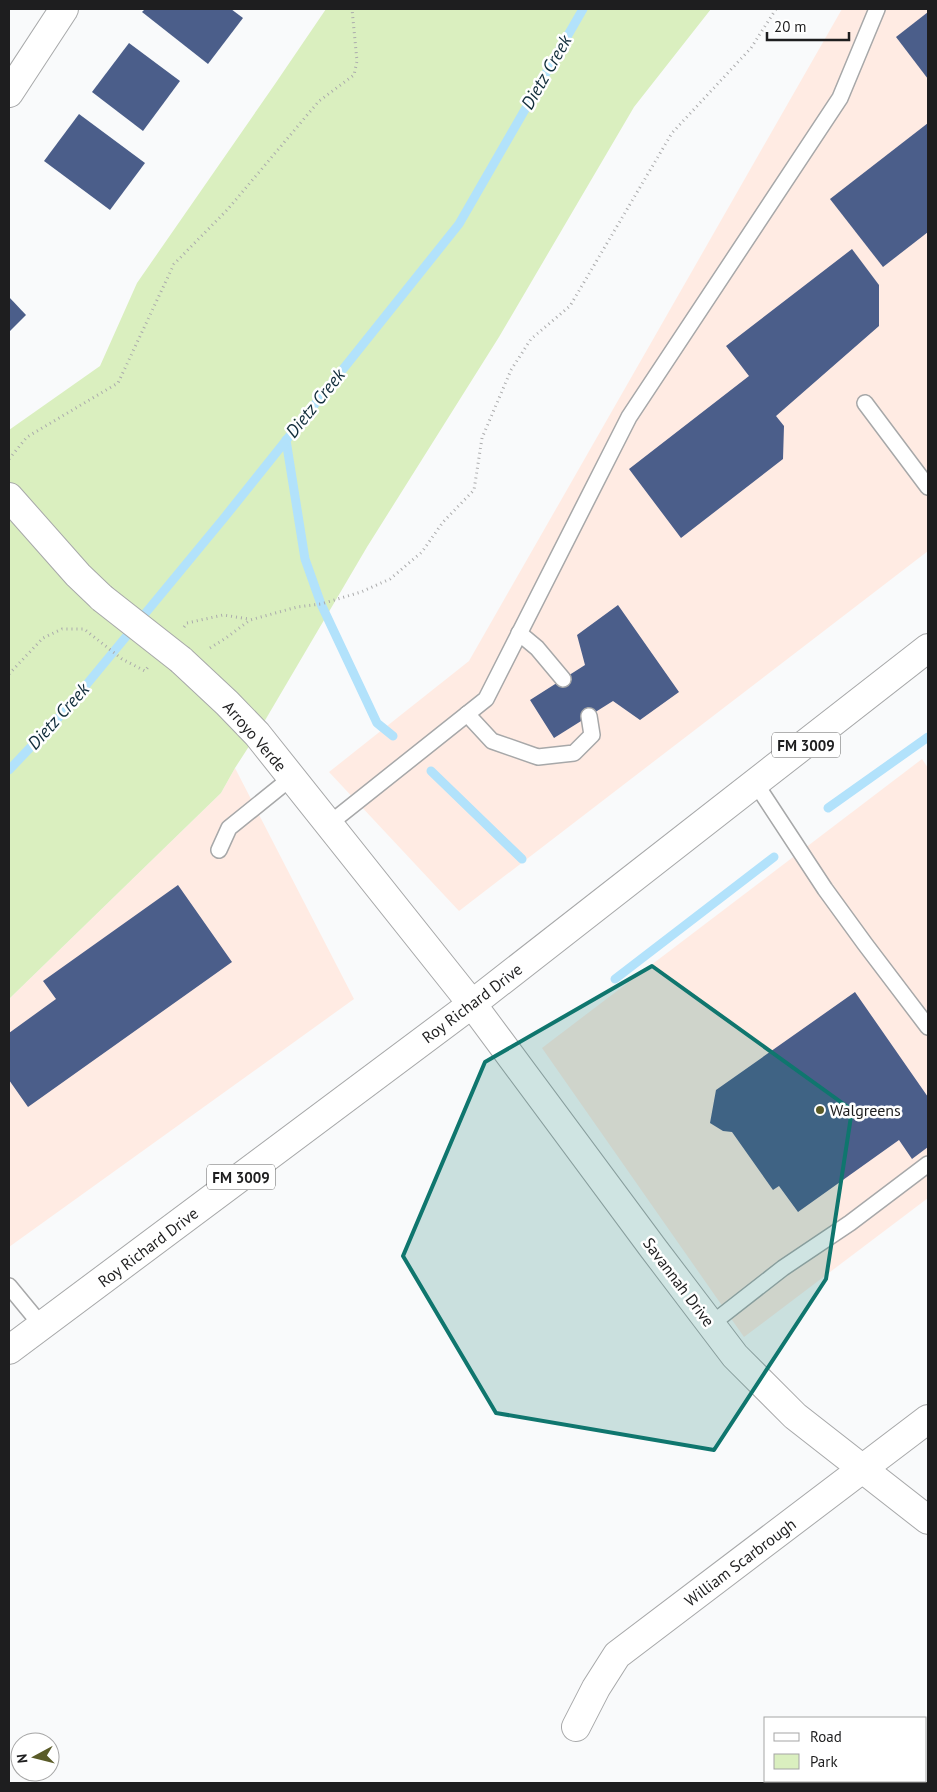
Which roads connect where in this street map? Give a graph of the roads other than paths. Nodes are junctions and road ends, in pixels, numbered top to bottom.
1 (64, 9) edge
2 (877, 9) edge
3 (9, 93) edge
4 (865, 403) dead end
5 (928, 487) edge
6 (9, 497) edge
7 (519, 633) junction
8 (928, 648) edge
9 (563, 679) dead end
10 (467, 714) junction
11 (589, 716) dead end
12 (291, 778) junction
13 (756, 784) junction
14 (330, 824) junction
15 (219, 850) dead end
16 (472, 1004) junction
17 (928, 1027) edge
18 (928, 1164) edge
19 (9, 1286) edge
20 (710, 1325) junction
21 (42, 1326) junction
22 (9, 1350) edge
23 (928, 1418) edge
24 (862, 1469) junction
25 (928, 1520) edge
26 (576, 1727) dead end

1 - 3 street
2 - 7 lane
4 - 5 lane
6 - 12 street, Arroyo Verde, bridge
7 - 9 lane
7 - 10 lane
8 - 13 street, Roy Richard Drive / FM 3009
10 - 11 lane
10 - 14 lane
12 - 14 street, Arroyo Verde
12 - 15 lane
13 - 16 street, Roy Richard Drive / FM 3009
13 - 17 lane
14 - 16 street, Arroyo Verde
16 - 20 street, Savannah Drive
16 - 21 street, Roy Richard Drive / FM 3009
18 - 20 lane
19 - 21 lane
20 - 24 street, Savannah Drive
21 - 22 street, Roy Richard Drive / FM 3009
23 - 24 street, William Scarbrough
24 - 25 street, Savannah Drive
24 - 26 street, William Scarbrough

